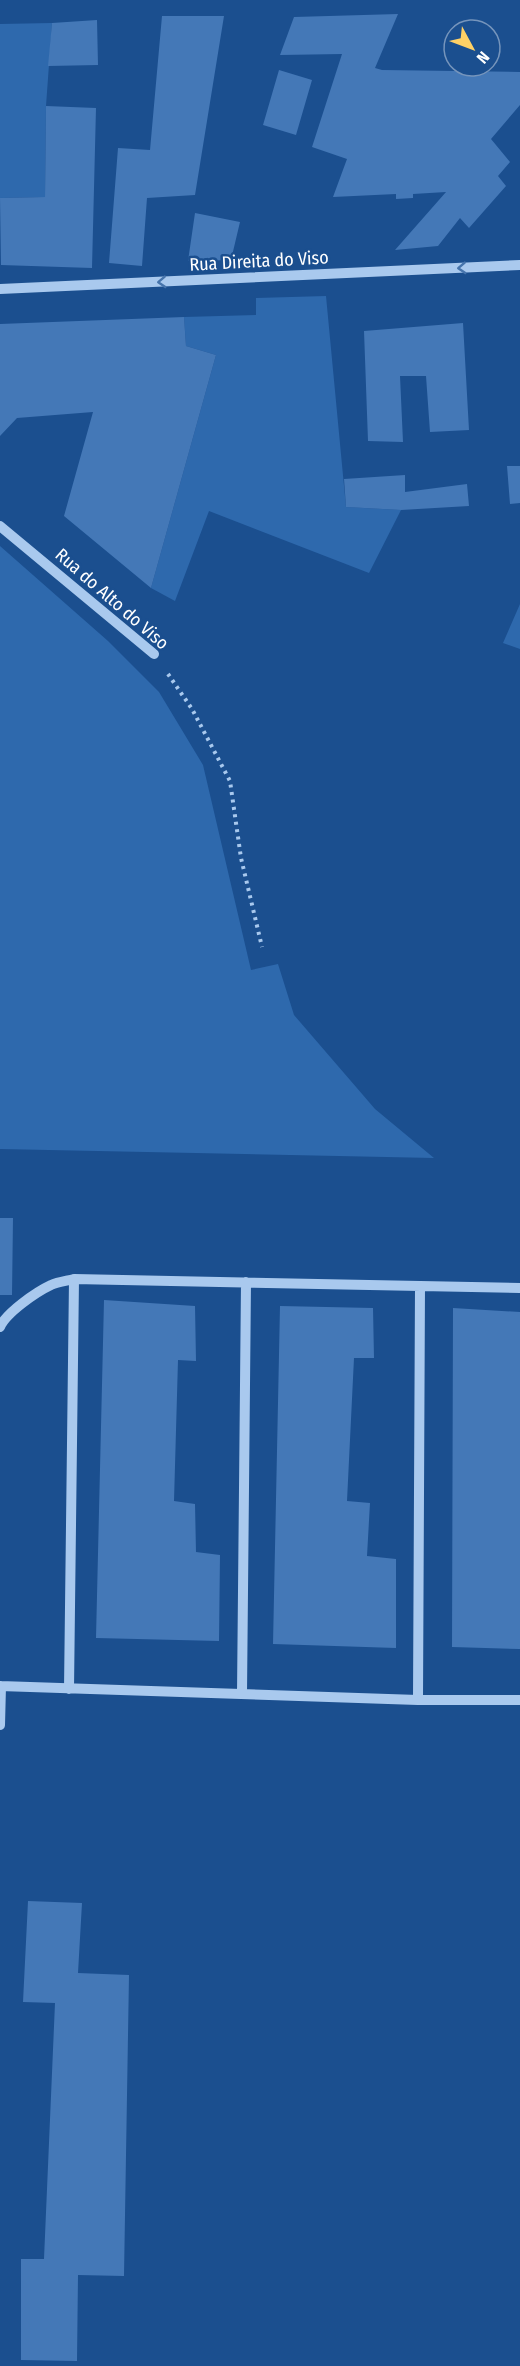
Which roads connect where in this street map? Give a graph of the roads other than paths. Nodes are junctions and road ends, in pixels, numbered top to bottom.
1 (520, 265) edge
2 (0, 289) edge
3 (0, 526) edge
4 (154, 654) road end
5 (74, 1279) junction
6 (246, 1282) junction
7 (420, 1286) junction
8 (520, 1288) edge
9 (0, 1328) edge
10 (1, 1686) edge
11 (69, 1689) junction
12 (242, 1694) junction
13 (418, 1700) junction
14 (520, 1700) edge
15 (0, 1725) edge

1 -> 2 street, Rua Direita do Viso
3 - 4 street, Rua do Alto do Viso
5 - 6 street
5 - 9 street
5 - 11 street
6 - 7 street
6 - 12 street
7 - 8 street
7 - 13 street
10 - 11 street
10 - 15 street
11 - 12 street
12 - 13 street
13 - 14 street

